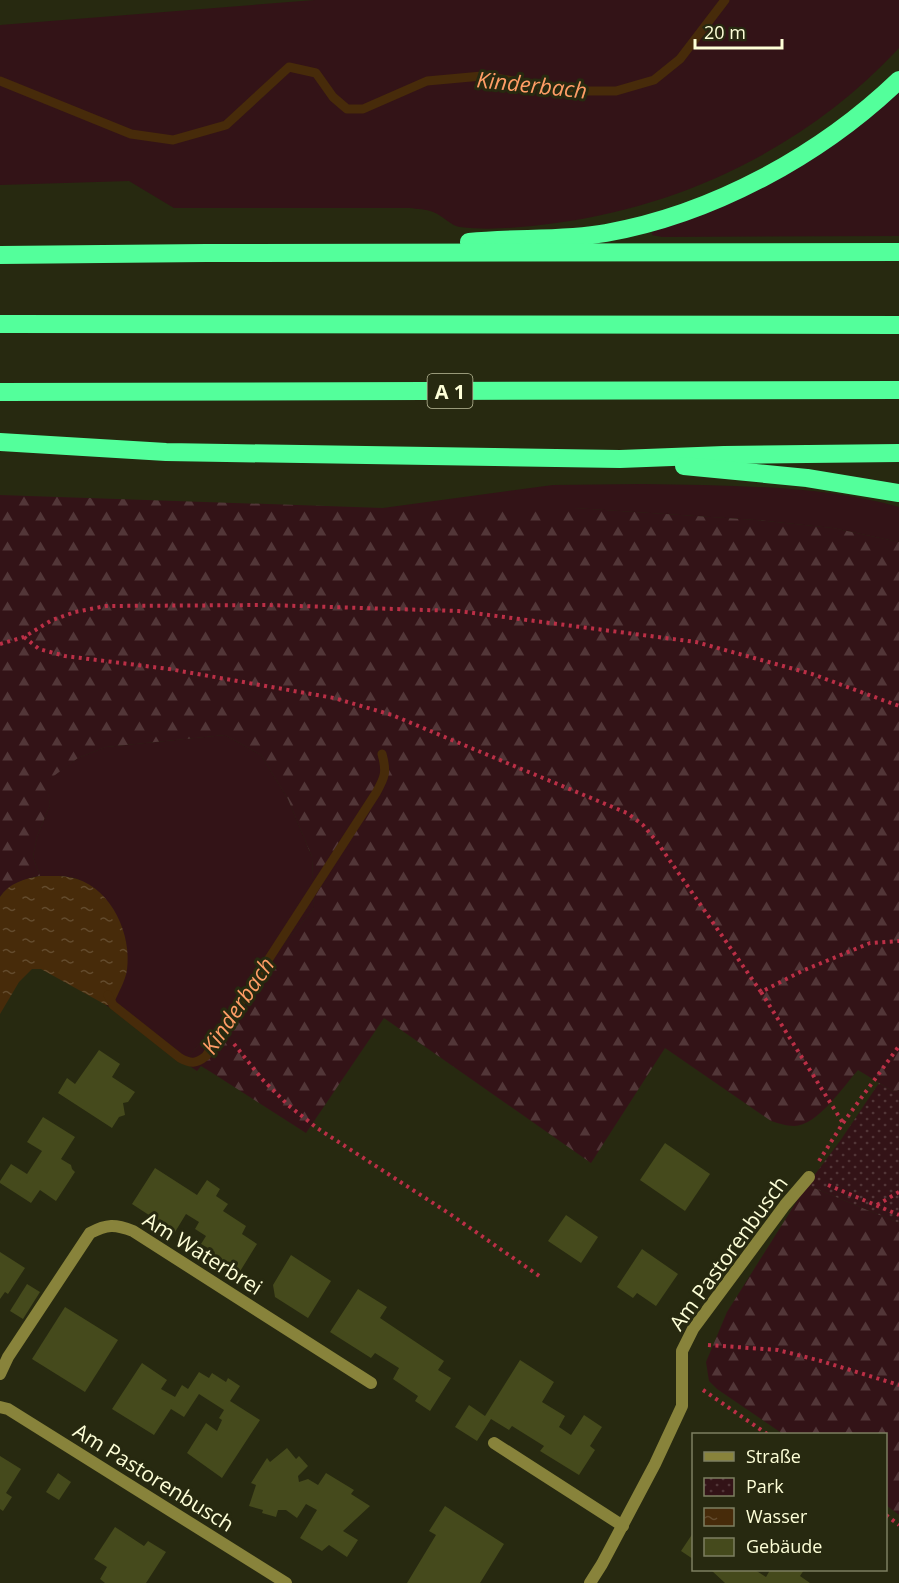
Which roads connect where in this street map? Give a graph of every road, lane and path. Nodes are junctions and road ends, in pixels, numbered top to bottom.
1 (899, 80) edge
2 (378, 252) junction
3 (899, 252) edge
4 (0, 255) edge
5 (0, 324) edge
6 (899, 325) edge
7 (899, 390) edge
8 (0, 392) edge
9 (0, 442) edge
10 (899, 453) edge
11 (620, 459) junction
12 (899, 493) edge
13 (24, 637) junction
14 (0, 644) edge
15 (899, 706) edge
16 (899, 941) edge
17 (761, 993) junction
18 (234, 1044) dead end
19 (899, 1046) edge
20 (843, 1123) junction
21 (809, 1177) junction
22 (899, 1192) edge
23 (876, 1206) junction
24 (899, 1215) edge
25 (542, 1278) dead end
26 (687, 1342) junction
27 (682, 1373) junction
28 (0, 1374) edge
29 (371, 1383) dead end
30 (899, 1386) edge
31 (0, 1407) edge
32 (766, 1433) edge
33 (494, 1443) dead end
34 (622, 1526) junction
35 (286, 1583) edge
36 (590, 1583) edge

1 - 2 highway
2 - 3 highway
2 - 4 highway
5 - 6 highway
7 - 8 highway, A 1
9 - 11 highway
10 - 11 highway
11 - 12 highway
13 - 14 path
13 - 15 path
13 - 17 path
16 - 17 path
17 - 20 path
18 - 25 path
19 - 20 path
20 - 21 path
21 - 23 path
21 - 26 street, Am Pastorenbusch
22 - 23 path
23 - 24 path
26 - 27 street, Am Pastorenbusch
26 - 30 path
27 - 32 path
27 - 34 street, Am Pastorenbusch
28 - 29 street, Am Waterbrei
31 - 35 street, Am Pastorenbusch
33 - 34 street
34 - 36 street, Am Pastorenbusch

